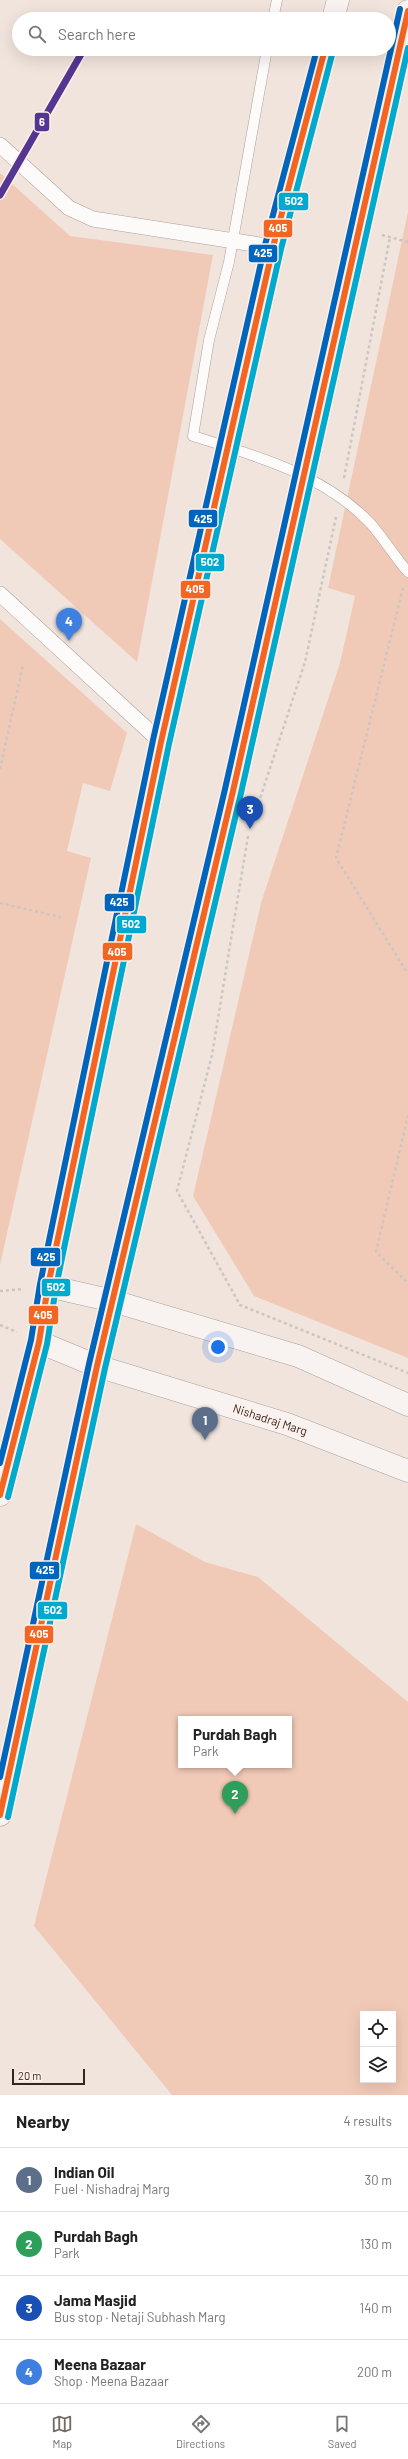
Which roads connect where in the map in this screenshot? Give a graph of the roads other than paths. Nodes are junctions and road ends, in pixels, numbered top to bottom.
1 (277, 0) edge
2 (338, 0) edge
3 (408, 11) edge
4 (274, 12) edge
5 (335, 12) edge
6 (266, 56) edge
7 (323, 56) edge
8 (0, 145) edge
9 (272, 247) junction
10 (227, 447) junction
11 (303, 474) junction
12 (408, 572) edge
13 (0, 594) edge
14 (161, 742) junction
15 (48, 1286) junction
16 (113, 1301) junction
17 (39, 1342) junction
18 (97, 1366) junction
19 (408, 1405) edge
20 (408, 1471) edge
21 (0, 1495) edge
22 (0, 1815) edge

1 - 4 lane
2 - 5 main road
3 - 11 main road
6 - 10 lane
7 - 9 main road
8 - 9 street
9 - 10 main road
10 - 11 lane
10 - 14 main road
11 - 12 lane
11 - 16 main road
13 - 14 street
14 - 15 main road
15 - 16 main road
15 - 17 main road
16 - 18 main road
16 - 19 main road
17 - 18 main road, Nishadraj Marg
17 - 21 main road
18 - 20 main road, Nishadraj Marg
18 - 22 main road

